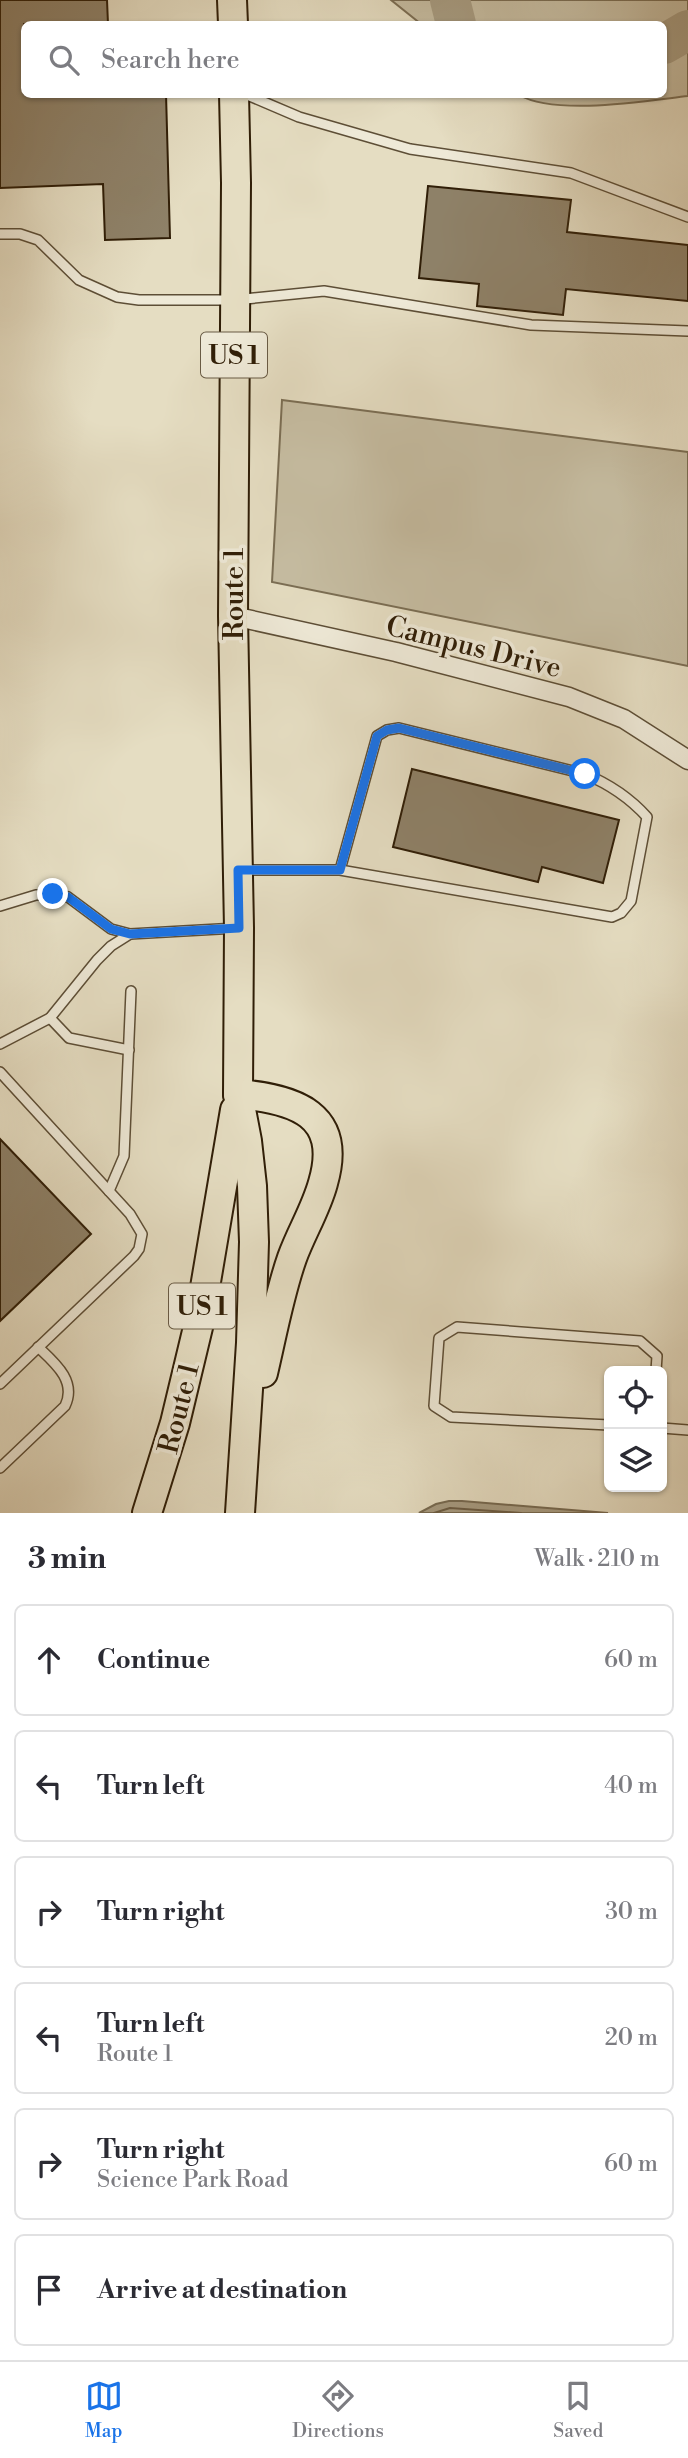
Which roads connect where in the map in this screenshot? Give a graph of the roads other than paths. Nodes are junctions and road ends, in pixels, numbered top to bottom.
1 (232, 0) edge
2 (233, 21) edge
3 (234, 98) edge
4 (254, 98) edge
5 (688, 216) edge
6 (0, 234) edge
7 (235, 300) junction
8 (688, 331) edge
9 (233, 617) junction
10 (688, 760) edge
11 (238, 870) junction
12 (340, 870) junction
13 (0, 906) edge
14 (239, 928) junction
15 (130, 934) junction
16 (131, 991) dead end
17 (50, 1018) junction
18 (0, 1044) edge
19 (129, 1050) junction
20 (0, 1072) edge
21 (238, 1094) junction
22 (109, 1191) junction
23 (38, 1347) junction
24 (656, 1366) edge
25 (0, 1384) edge
26 (604, 1425) edge
27 (667, 1428) edge
28 (688, 1430) edge
29 (244, 1464) junction
30 (0, 1468) edge
31 (147, 1513) edge
32 (240, 1513) edge

1 - 2 main road
3 - 7 main road, Route 1 / US 1
4 - 5 lane
6 - 7 lane
7 - 8 lane
7 - 9 main road, Route 1 / US 1
9 - 10 street, Campus Drive
9 - 11 main road, Route 1 / US 1
11 - 12 lane
11 - 14 main road, Route 1 / US 1
12 - 12 lane
13 - 15 lane
14 - 15 lane
14 - 21 main road, Route 1 / US 1
15 - 17 lane
16 - 19 lane
17 - 18 lane
17 - 19 lane
19 - 22 lane
20 - 22 lane
21 - 29 main road, Route 1 / US 1
21 - 29 main road
21 - 31 main road, Route 1 / US 1
22 - 23 lane
23 - 25 lane
23 - 30 lane
24 - 26 lane
27 - 28 lane
29 - 32 main road, Route 1 / US 1

